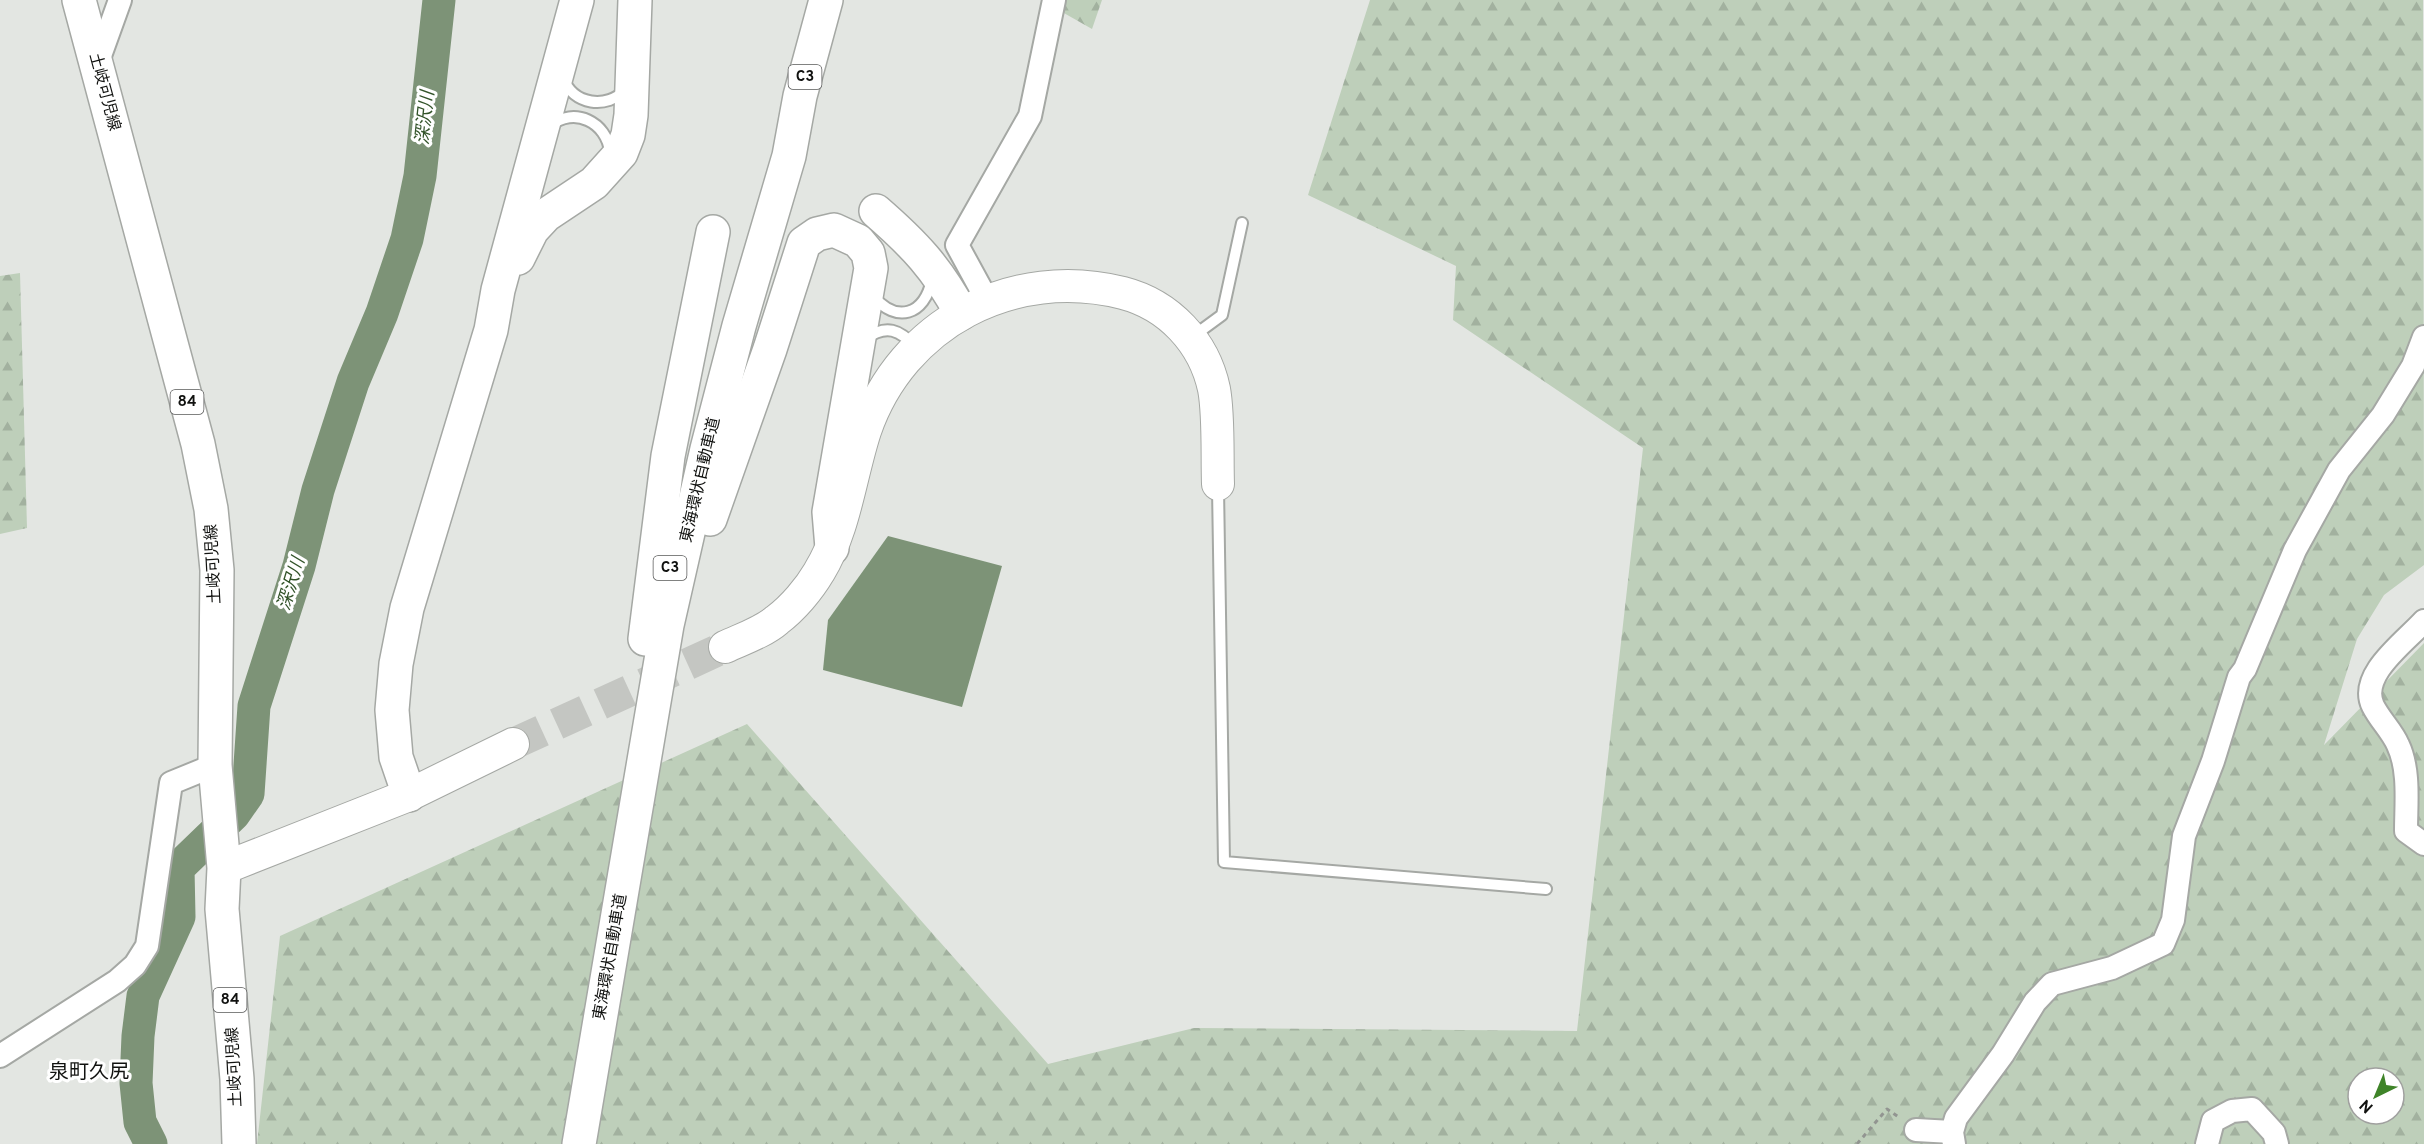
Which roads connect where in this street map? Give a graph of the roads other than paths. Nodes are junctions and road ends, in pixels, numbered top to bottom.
1 (79, 0) edge
2 (120, 0) edge
3 (577, 0) edge
4 (635, 0) edge
5 (811, 0) edge
6 (826, 0) edge
7 (1054, 0) edge
8 (97, 64) junction
9 (559, 65) junction
10 (634, 76) junction
11 (543, 132) junction
12 (607, 171) junction
13 (876, 211) dead end
14 (1242, 223) dead end
15 (713, 232) dead end
16 (932, 265) junction
17 (868, 291) junction
18 (974, 307) junction
19 (491, 330) junction
20 (2424, 337) edge
21 (1192, 338) junction
22 (860, 342) junction
23 (916, 348) junction
24 (1218, 484) joint
25 (832, 548) junction
26 (2424, 621) edge
27 (725, 647) tunnel mouth
28 (513, 744) tunnel mouth
29 (215, 765) junction
30 (409, 795) junction
31 (2424, 844) edge
32 (623, 850) junction
33 (223, 862) junction
34 (1546, 889) dead end
35 (0, 1056) edge
36 (1916, 1130) road end
37 (1953, 1138) edge
38 (239, 1144) edge
39 (567, 1144) edge
40 (579, 1144) edge
41 (2207, 1144) edge
42 (2277, 1144) edge

1 - 8 main road, 土岐可児線 / 84
2 - 8 street
3 - 9 main road
4 - 10 main road
5 - 32 main road, 東海環状自動車道 / C3
6 - 32 main road, 東海環状自動車道 / C3
7 - 18 street
8 - 29 main road, 土岐可児線 / 84
9 - 10 lane
9 - 11 main road
10 - 12 main road
11 - 12 lane
11 - 19 main road
12 - 19 main road
13 - 16 main road
14 - 21 lane
15 - 32 main road
16 - 17 lane
16 - 18 main road
17 - 22 main road
17 - 32 main road
18 - 21 street
18 - 23 street
19 - 30 main road
20 - 37 street
21 - 24 street
22 - 23 lane
22 - 25 main road
23 - 25 street
24 - 34 lane
25 - 27 street
26 - 31 street
28 - 30 street
29 - 33 main road, 土岐可児線 / 84
29 - 35 street
30 - 33 street
32 - 39 main road, 東海環状自動車道 / C3
32 - 40 main road, 東海環状自動車道 / C3
33 - 38 main road, 土岐可児線 / 84
36 - 37 street
41 - 42 street

